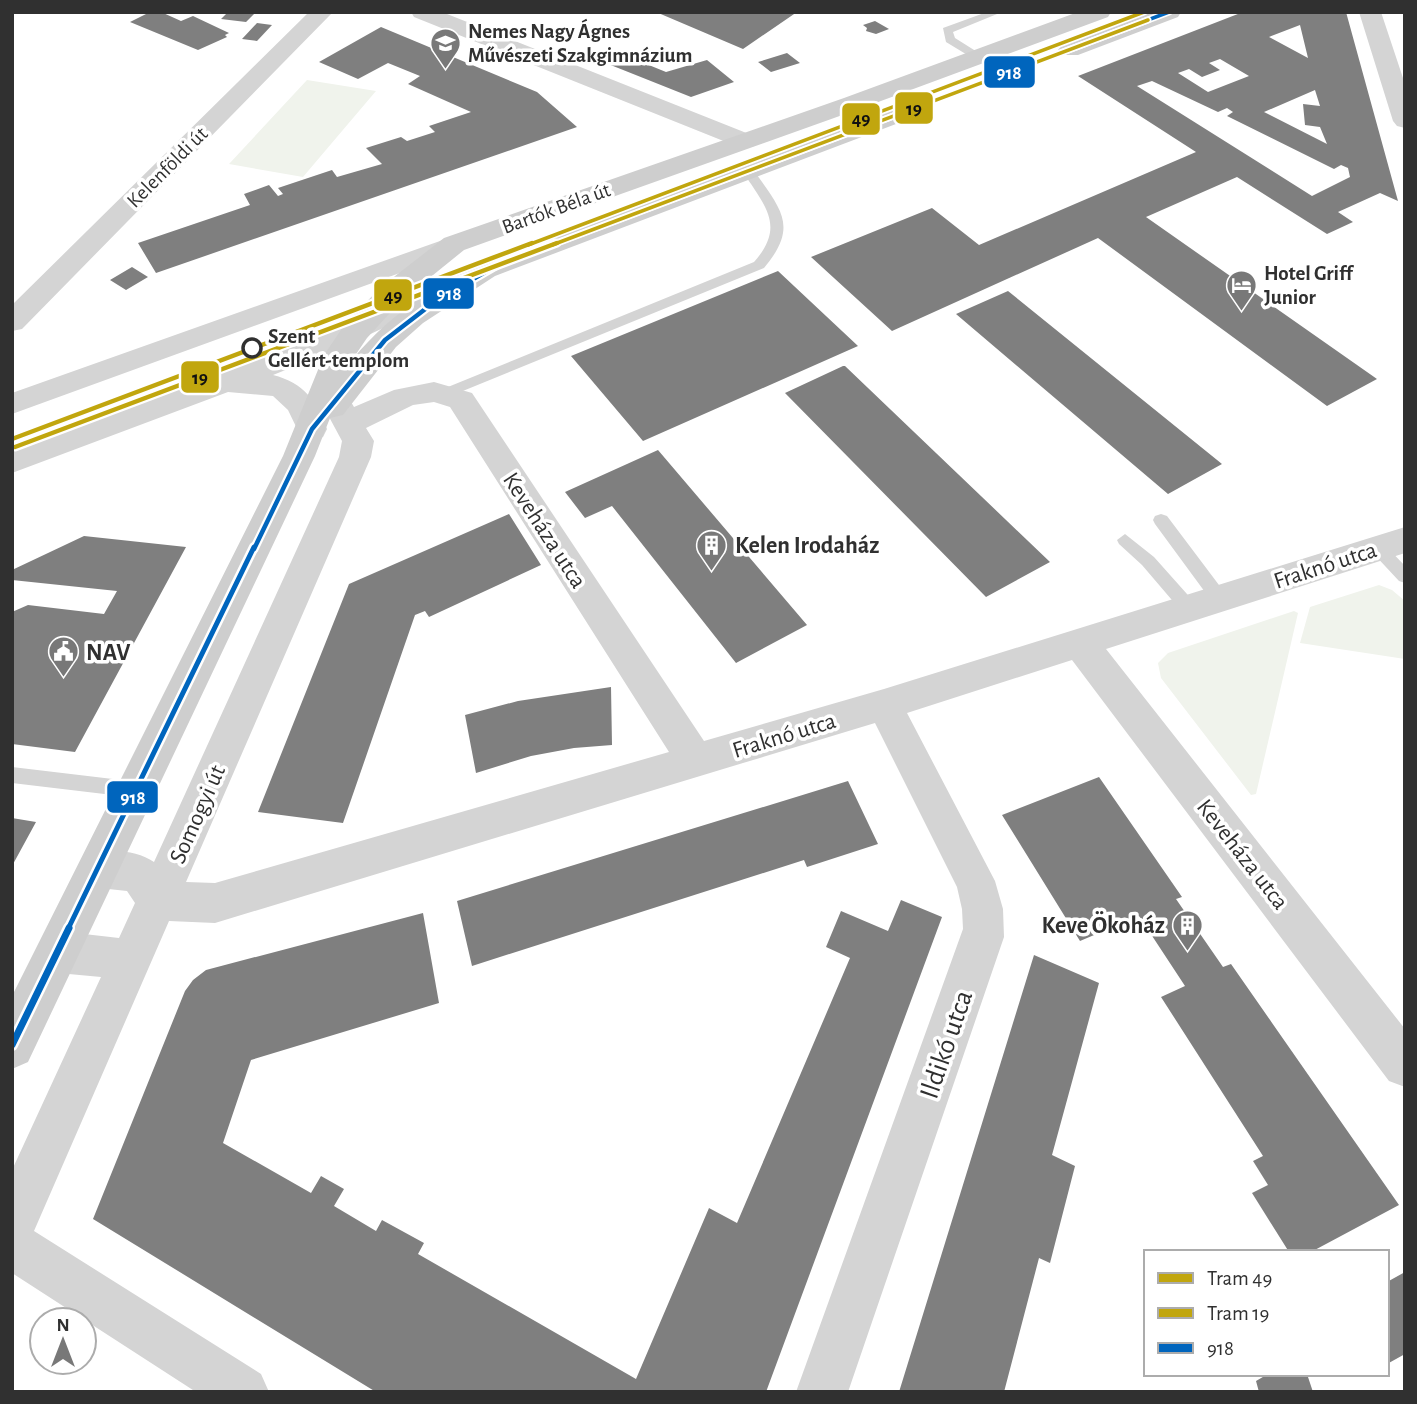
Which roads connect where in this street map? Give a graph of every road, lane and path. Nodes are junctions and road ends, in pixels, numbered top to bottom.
1 (322, 12) edge
2 (422, 12) edge
3 (997, 12) edge
4 (1100, 12) edge
5 (1170, 12) edge
6 (1370, 12) edge
7 (978, 57) junction
8 (1405, 121) edge
9 (745, 141) junction
10 (749, 172) junction
11 (454, 244) junction
12 (485, 270) junction
13 (12, 322) edge
14 (356, 331) junction
15 (220, 383) junction
16 (448, 392) junction
17 (16, 401) edge
18 (332, 418) junction
19 (12, 462) edge
20 (1161, 520) dead end
21 (1125, 540) dead end
22 (1391, 544) edge
23 (1405, 577) edge
24 (1204, 603) junction
25 (1080, 643) junction
26 (884, 705) junction
27 (696, 761) junction
28 (12, 775) edge
29 (138, 790) junction
30 (99, 869) junction
31 (158, 901) junction
32 (58, 952) junction
33 (131, 960) junction
34 (12, 1046) edge
35 (1405, 1065) edge
36 (12, 1225) edge
37 (12, 1245) edge
38 (243, 1392) edge
39 (822, 1392) edge

1 - 13 street, Kelenföldi út
2 - 9 street
3 - 7 lane
4 - 7 street, Bartók Béla út
5 - 10 street, Bartók Béla út
6 - 8 street
7 - 9 street, Bartók Béla út
9 - 11 street, Bartók Béla út
10 - 12 street, Bartók Béla út
10 - 16 lane
11 - 14 street, Somogyi út
11 - 17 street, Bartók Béla út
12 - 14 street, Bartók Béla út
12 - 18 street, Somogyi út
14 - 15 street, Bartók Béla út
14 - 18 street, Somogyi út
15 - 18 street, Bartók Béla út
15 - 19 street, Bartók Béla út
16 - 18 street
16 - 27 street, Keveháza utca
18 - 29 street, Somogyi út
18 - 31 street, Somogyi út
20 - 24 lane
21 - 24 lane
22 - 23 lane
22 - 24 street, Fraknó utca
24 - 25 street, Fraknó utca
25 - 26 street, Fraknó utca
25 - 35 street, Keveháza utca
26 - 27 street, Fraknó utca
26 - 39 street, Ildikó utca
27 - 31 street, Fraknó utca
28 - 29 lane
29 - 30 street, Somogyi út
30 - 31 street
30 - 32 street, Somogyi út
31 - 33 street, Somogyi út
32 - 33 street
32 - 34 street, Somogyi út
33 - 36 street, Somogyi út
37 - 38 street

